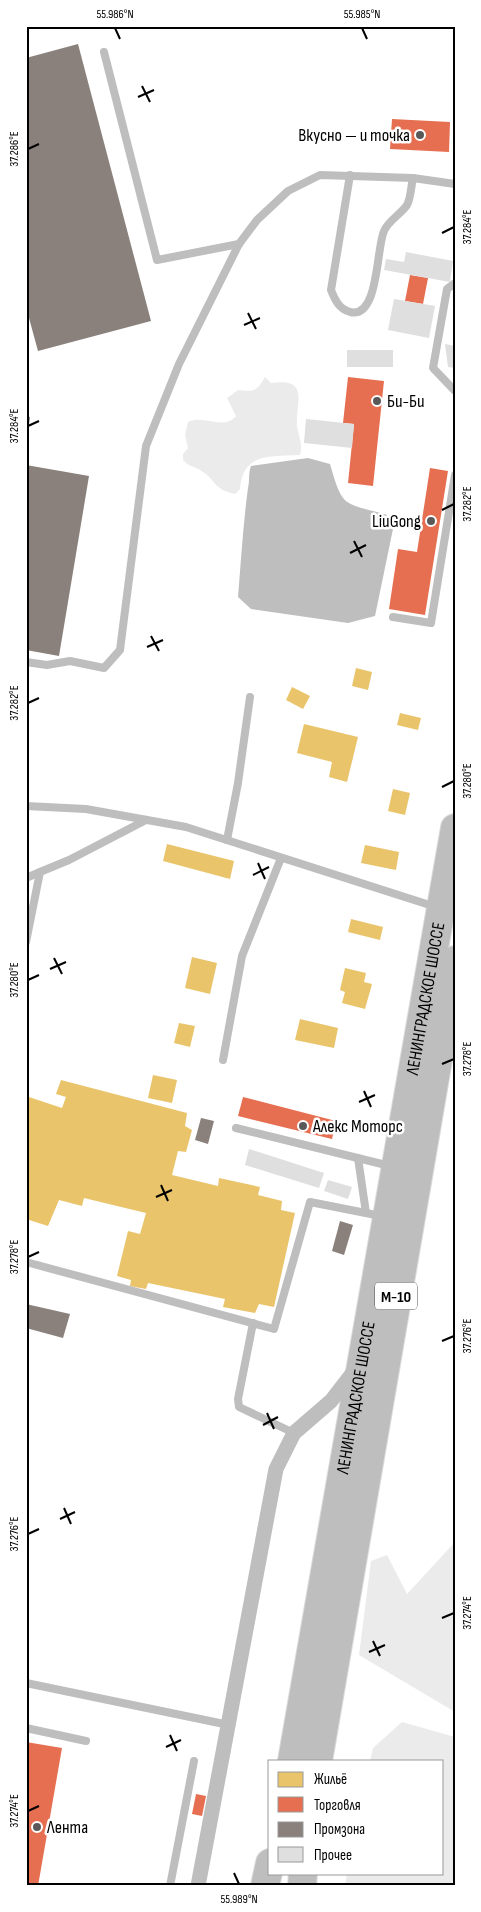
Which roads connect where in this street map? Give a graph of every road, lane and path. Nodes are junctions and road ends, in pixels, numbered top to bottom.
1 (104, 52) dead end
2 (350, 175) junction
3 (413, 178) junction
4 (455, 184) edge
5 (239, 244) junction
6 (455, 283) edge
7 (455, 391) edge
8 (455, 475) edge
9 (393, 617) dead end
10 (26, 662) edge
11 (250, 697) dead end
12 (26, 806) edge
13 (146, 820) junction
14 (455, 828) edge
15 (227, 840) junction
16 (281, 858) junction
17 (40, 872) junction
18 (26, 878) edge
19 (440, 908) junction
20 (26, 942) edge
21 (455, 960) edge
22 (223, 1060) dead end
23 (236, 1128) dead end
24 (358, 1158) junction
25 (395, 1167) junction
26 (376, 1215) junction
27 (26, 1262) edge
28 (253, 1323) junction
29 (362, 1355) junction
30 (294, 1433) junction
31 (26, 1683) edge
32 (229, 1725) junction
33 (26, 1728) edge
34 (86, 1741) dead end
35 (292, 1760) edge
36 (318, 1760) edge
37 (194, 1761) dead end
38 (268, 1872) edge
39 (170, 1886) edge
40 (198, 1886) edge
41 (265, 1886) edge

1 - 5 lane
2 - 3 lane
2 - 3 lane
2 - 5 lane
3 - 4 lane
5 - 10 lane
6 - 7 lane
8 - 9 lane
11 - 15 lane
12 - 13 lane
13 - 15 lane
13 - 17 lane
14 - 19 highway, ЛЕНИНГРАДСКОЕ ШОССЕ / М-10
15 - 16 lane
16 - 19 lane
16 - 22 lane
17 - 18 lane
17 - 20 lane
19 - 25 highway, ЛЕНИНГРАДСКОЕ ШОССЕ / М-10
21 - 36 highway, ЛЕНИНГРАДСКОЕ ШОССЕ / М-10
23 - 24 lane
24 - 25 lane
24 - 26 lane
25 - 26 highway, ЛЕНИНГРАДСКОЕ ШОССЕ / М-10
26 - 28 lane
26 - 29 highway, ЛЕНИНГРАДСКОЕ ШОССЕ / М-10
27 - 28 lane
28 - 30 lane
29 - 30 street
29 - 35 highway, ЛЕНИНГРАДСКОЕ ШОССЕ / М-10
30 - 32 street
31 - 32 lane
32 - 40 street
33 - 34 lane
37 - 39 lane
38 - 41 highway

